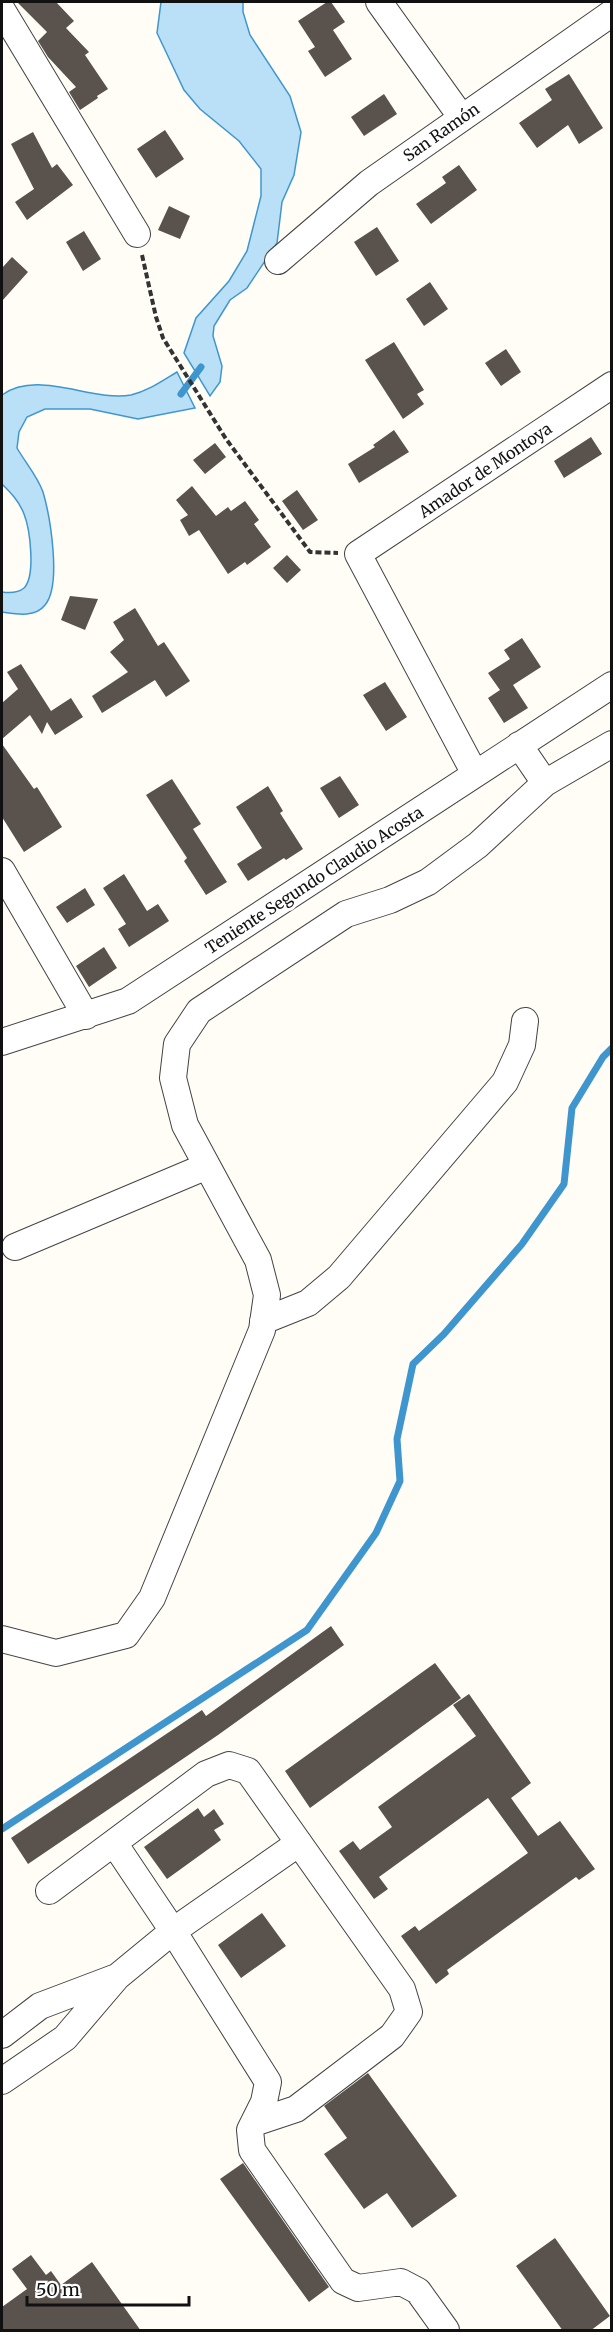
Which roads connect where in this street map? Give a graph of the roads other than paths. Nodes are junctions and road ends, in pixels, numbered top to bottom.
1 (379, 2) edge
2 (2, 10) edge
3 (612, 13) edge
4 (462, 118) junction
5 (137, 234) road end
6 (278, 261) dead end
7 (612, 385) edge
8 (612, 685) edge
9 (519, 745) junction
10 (608, 750) edge
11 (475, 774) junction
12 (545, 783) junction
13 (2, 871) edge
14 (86, 1016) junction
15 (525, 1021) dead end
16 (2, 1042) edge
17 (207, 1166) junction
18 (15, 1247) dead end
19 (263, 1321) junction
20 (2, 1639) edge
21 (114, 1843) junction
22 (299, 1843) junction
23 (49, 1891) dead end
24 (173, 1931) junction
25 (117, 1977) junction
26 (2, 2035) edge
27 (2, 2081) edge
28 (254, 2123) junction
29 (446, 2331) edge

1 - 4 street
2 - 5 street
3 - 4 street, San Ramón
4 - 6 street, San Ramón
7 - 11 street, Amador de Montoya
8 - 9 street, Teniente Segundo Claudio Acosta
9 - 11 street, Teniente Segundo Claudio Acosta
9 - 12 street
10 - 12 street
11 - 14 street, Teniente Segundo Claudio Acosta
12 - 17 street
13 - 14 street
14 - 16 street, Teniente Segundo Claudio Acosta
15 - 19 street
17 - 18 street
17 - 19 street
19 - 20 street
21 - 22 street
21 - 23 street
21 - 24 street
22 - 24 street
22 - 28 street
24 - 25 street
24 - 28 street
25 - 26 street
25 - 27 street
28 - 29 street

